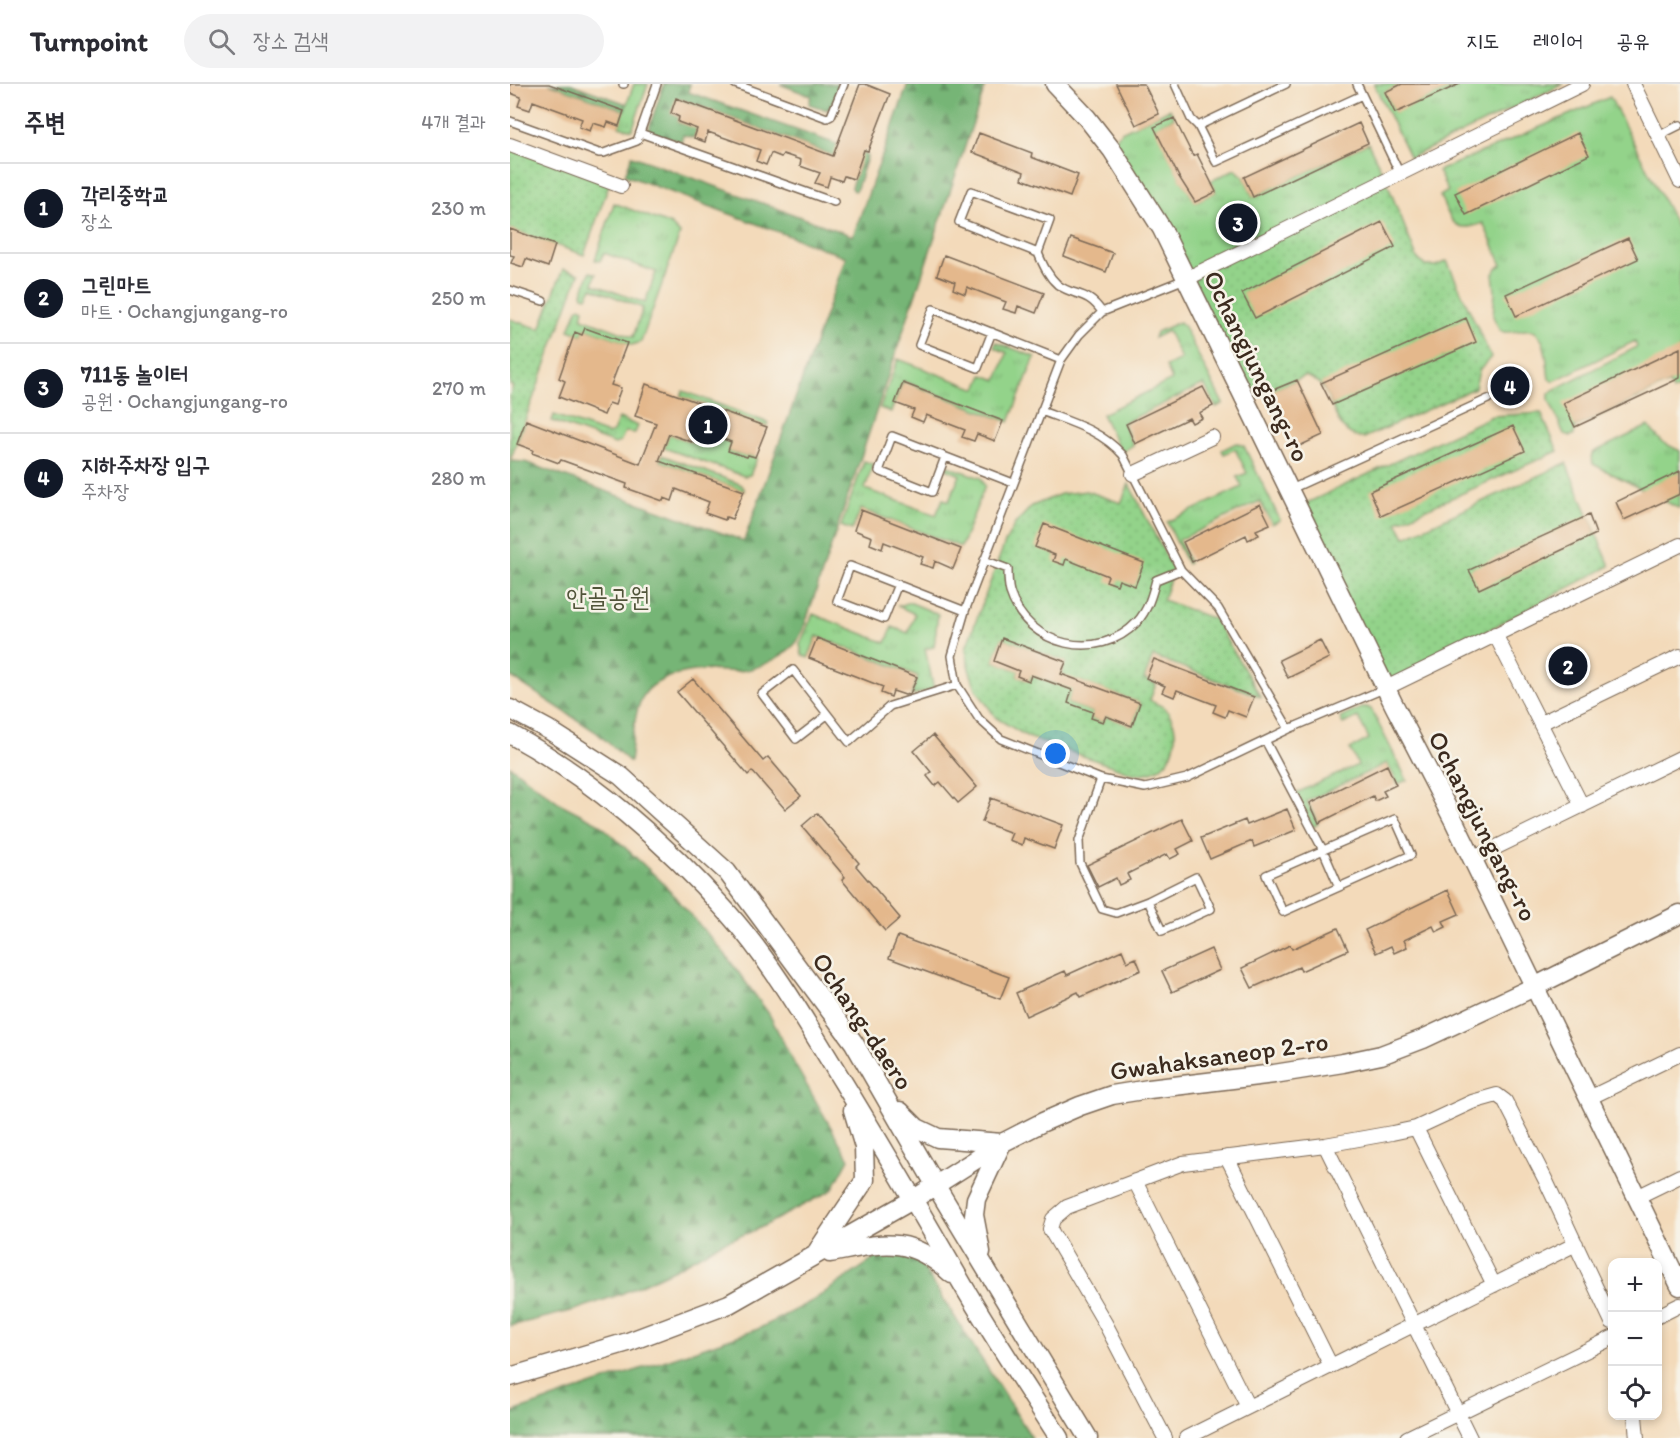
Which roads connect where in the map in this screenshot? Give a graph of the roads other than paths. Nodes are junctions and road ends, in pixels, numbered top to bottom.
1 (657, 84) edge
2 (735, 84) edge
3 (844, 84) edge
4 (1175, 84) edge
5 (1286, 84) edge
6 (1357, 84) edge
7 (1582, 84) edge
8 (1633, 84) edge
9 (1062, 89) edge
10 (1362, 95) junction
11 (510, 121) edge
12 (1680, 125) edge
13 (1198, 126) junction
14 (640, 133) junction
15 (1658, 136) junction
16 (510, 145) edge
17 (1400, 174) junction
18 (1680, 181) edge
19 (621, 186) dead end
20 (834, 202) dead end
21 (1038, 253) junction
22 (1186, 279) junction
23 (510, 290) edge
24 (543, 301) dead end
25 (1102, 312) junction
26 (992, 332) junction
27 (1061, 360) junction
28 (1488, 399) dead end
29 (1041, 411) junction
30 (1212, 437) dead end
31 (945, 457) junction
32 (1133, 474) junction
33 (1013, 483) junction
34 (1290, 490) junction
35 (1680, 545) edge
36 (984, 560) junction
37 (1181, 570) junction
38 (898, 584) junction
39 (964, 611) junction
40 (1495, 634) junction
41 (1680, 656) edge
42 (957, 685) junction
43 (1386, 688) junction
44 (510, 709) edge
45 (827, 715) junction
46 (1541, 723) junction
47 (1289, 729) junction
48 (510, 734) edge
49 (1266, 742) junction
50 (1680, 758) edge
51 (1101, 778) junction
52 (1582, 806) junction
53 (1323, 850) junction
54 (1472, 859) junction
55 (1339, 887) junction
56 (1148, 901) junction
57 (1680, 914) edge
58 (1534, 987) junction
59 (1680, 1054) edge
60 (844, 1084) junction
61 (883, 1094) junction
62 (1589, 1098) junction
63 (1416, 1128) junction
64 (1002, 1143) junction
65 (1325, 1145) junction
66 (1227, 1157) junction
67 (1680, 1176) edge
68 (1135, 1180) junction
69 (936, 1186) junction
70 (1637, 1197) junction
71 (914, 1199) junction
72 (1576, 1244) junction
73 (813, 1256) junction
74 (983, 1264) junction
75 (962, 1283) junction
76 (1494, 1284) junction
77 (1680, 1286) edge
78 (1680, 1305) edge
79 (1608, 1313) edge
80 (1662, 1314) edge
81 (1414, 1324) junction
82 (1608, 1340) edge
83 (1330, 1366) junction
84 (510, 1377) edge
85 (1248, 1407) junction
86 (1458, 1413) junction
87 (1635, 1420) edge
88 (1059, 1438) edge
89 (1088, 1438) edge
90 (1165, 1438) edge
91 (1186, 1438) edge
92 (1407, 1438) edge
93 (1470, 1438) edge
94 (1637, 1438) edge

1 - 14 lane
2 - 3 lane
4 - 13 lane
5 - 13 lane
6 - 10 lane
7 - 17 street
8 - 15 street
9 - 22 street, Ochangjungang-ro
10 - 13 lane
10 - 17 lane
11 - 14 lane
12 - 15 lane
14 - 20 lane
15 - 18 street
16 - 19 street
17 - 22 street
21 - 21 lane
21 - 25 lane
22 - 25 lane
22 - 34 street, Ochangjungang-ro
23 - 24 lane
25 - 27 lane
26 - 26 lane
26 - 27 lane
27 - 29 lane
28 - 34 lane
29 - 32 lane
29 - 33 lane
30 - 32 street
31 - 31 lane
31 - 33 lane
32 - 37 lane
33 - 36 lane
34 - 43 street, Ochangjungang-ro
35 - 40 street
36 - 37 lane
36 - 39 lane
37 - 47 lane
38 - 38 lane
38 - 39 lane
39 - 42 lane
40 - 43 street
40 - 46 street
41 - 46 street
42 - 45 lane
42 - 51 lane
43 - 47 lane
43 - 54 street, Ochangjungang-ro
44 - 61 street, Ochang-daero
45 - 45 lane
46 - 52 street
47 - 49 lane
48 - 60 street, Ochang-daero
49 - 51 lane
49 - 53 lane
50 - 52 street
51 - 56 lane
52 - 54 street
53 - 55 lane
53 - 55 lane
53 - 55 lane
54 - 58 street, Ochangjungang-ro
56 - 56 lane
57 - 58 street, Gwahaksaneop 2-ro
58 - 62 street, Ochangjungang-ro
58 - 64 street, Gwahaksaneop 2-ro
59 - 62 street
60 - 71 street, Ochang-daero
60 - 73 street
61 - 64 street
61 - 69 street, Ochang-daero
62 - 70 street, Ochangjungang-ro
63 - 65 street
63 - 72 street
63 - 76 street
64 - 69 street, Gwahaksaneop 2-ro
64 - 74 street
65 - 66 street
65 - 81 street
66 - 68 street
66 - 83 street
67 - 70 street
68 - 85 street
68 - 90 street
69 - 71 street, Gwahaksaneop 2-ro
69 - 74 street, Ochang-daero
70 - 77 street, Ochangjungang-ro
71 - 73 street, Gwahaksaneop 2-ro
71 - 75 street, Ochang-daero
72 - 76 street
72 - 79 street
73 - 75 street
73 - 84 street, Gwahaksaneop 2-ro
74 - 89 street, Ochang-daero
75 - 88 street, Ochang-daero
76 - 81 street
78 - 80 street
81 - 83 street
81 - 86 street
82 - 86 street
83 - 85 street
85 - 91 street
86 - 92 street
86 - 93 street
87 - 94 street

